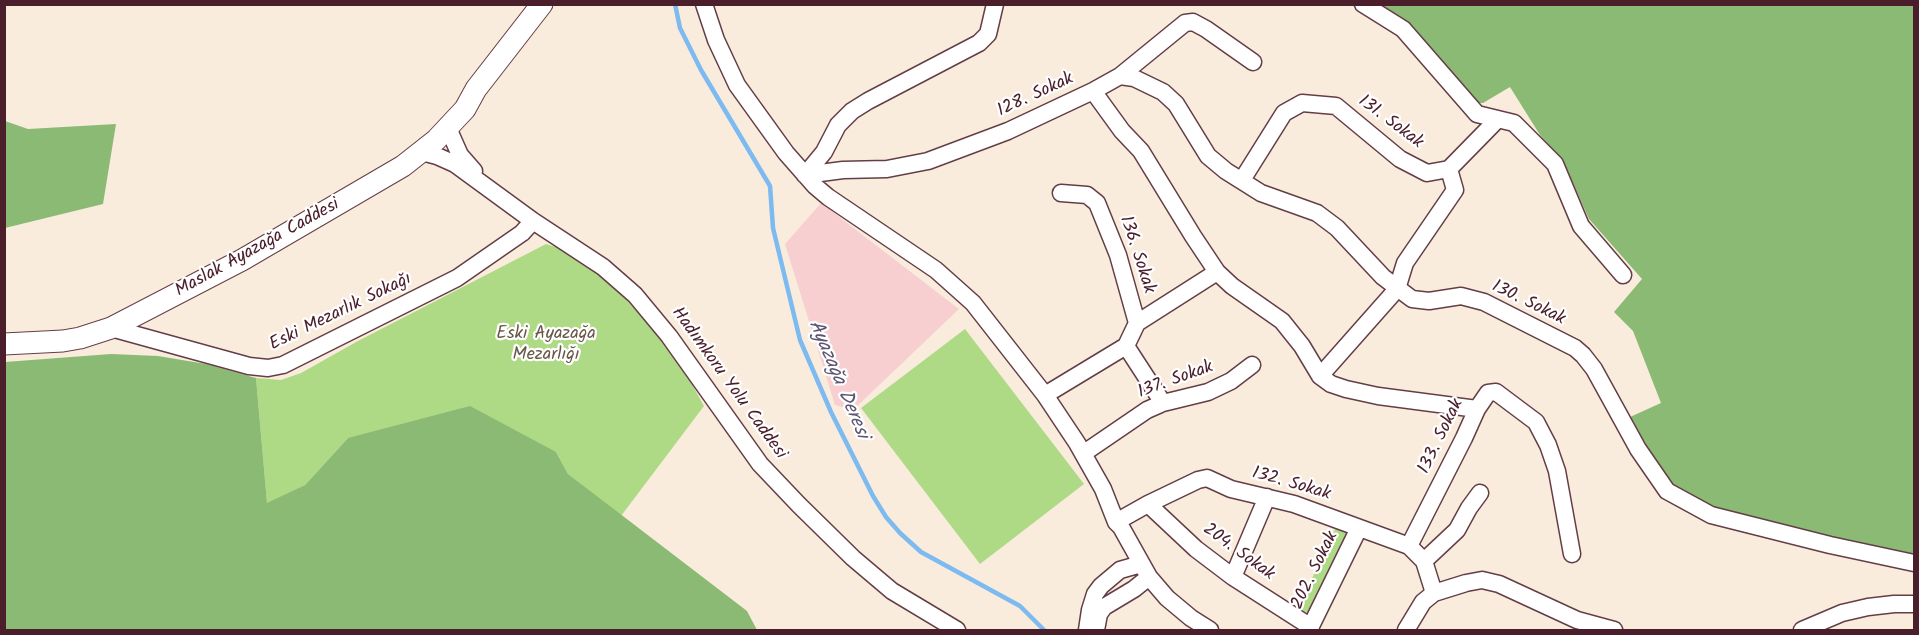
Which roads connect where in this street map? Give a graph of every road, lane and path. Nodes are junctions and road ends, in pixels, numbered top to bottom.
1 (995, 4) edge
2 (1363, 4) edge
3 (706, 5) edge
4 (537, 8) edge
5 (1253, 62) dead end
6 (1120, 76) junction
7 (476, 89) junction
8 (1093, 91) junction
9 (1497, 120) junction
10 (448, 128) junction
11 (415, 150) junction
12 (1449, 169) junction
13 (805, 175) junction
14 (1242, 180) junction
15 (490, 189) junction
16 (1061, 193) dead end
17 (533, 221) junction
18 (1217, 272) junction
19 (1623, 275) dead end
20 (1397, 289) junction
21 (1137, 323) junction
22 (111, 328) junction
23 (4, 333) edge
24 (4, 344) edge
25 (1126, 346) junction
26 (1252, 365) dead end
27 (1320, 376) junction
28 (1045, 395) junction
29 (1163, 403) junction
30 (1477, 409) junction
31 (1084, 453) junction
32 (1480, 493) dead end
33 (1267, 497) junction
34 (1148, 504) junction
35 (1116, 523) junction
36 (1359, 528) junction
37 (1409, 546) junction
38 (1572, 554) dead end
39 (1424, 561) junction
40 (1914, 563) edge
41 (1141, 572) junction
42 (1233, 577) junction
43 (1434, 593) junction
44 (1914, 604) edge
45 (1310, 629) edge
46 (957, 630) edge
47 (1086, 630) edge
48 (1096, 630) edge
49 (1194, 630) edge
50 (1210, 630) edge
51 (1406, 630) edge
52 (1614, 630) edge
53 (1802, 630) edge

1 - 13 street
2 - 9 street
3 - 13 street
4 - 7 main road, Maslak Ayazağa Caddesi
5 - 6 street, 128. Sokak
6 - 8 street, 128. Sokak
6 - 14 street, 130. Sokak
7 - 10 main road, Maslak Ayazağa Caddesi
7 - 11 main road, Maslak Ayazağa Caddesi
8 - 13 street, 128. Sokak
8 - 18 street
9 - 12 street
9 - 19 street
10 - 11 main road, Maslak Ayazağa Caddesi
10 - 15 street, Hadımkoru Yolu Caddesi
11 - 15 street, Hadımkoru Yolu Caddesi
11 - 22 main road, Maslak Ayazağa Caddesi
11 - 23 main road, Maslak Ayazağa Caddesi
12 - 14 street, 131. Sokak
12 - 20 street
13 - 28 street
14 - 20 street, 130. Sokak
15 - 17 street, Hadımkoru Yolu Caddesi
16 - 21 street, 136. Sokak
17 - 22 street, Eski Mezarlık Sokağı
17 - 46 street, Hadımkoru Yolu Caddesi
18 - 21 street, 136. Sokak
18 - 27 street
20 - 27 street
20 - 40 street, 130. Sokak
21 - 25 street, 136. Sokak
22 - 24 main road, Maslak Ayazağa Caddesi
25 - 28 street
25 - 29 street
26 - 29 street, 137. Sokak
27 - 30 street
28 - 31 street
29 - 31 street, 137. Sokak
30 - 37 street, 133. Sokak
30 - 38 street, 133. Sokak
31 - 35 street
32 - 39 street
33 - 34 street, 132. Sokak
33 - 36 street, 132. Sokak
33 - 42 street
34 - 35 street, 132. Sokak
34 - 42 street, 204. Sokak
35 - 41 street
36 - 37 street, 132. Sokak
36 - 45 street, 202. Sokak
37 - 39 street, 132. Sokak
39 - 43 street, 132. Sokak
41 - 47 street
41 - 48 street
41 - 49 street
41 - 50 street
42 - 45 street, 204. Sokak
43 - 51 street
43 - 52 street
44 - 53 street

